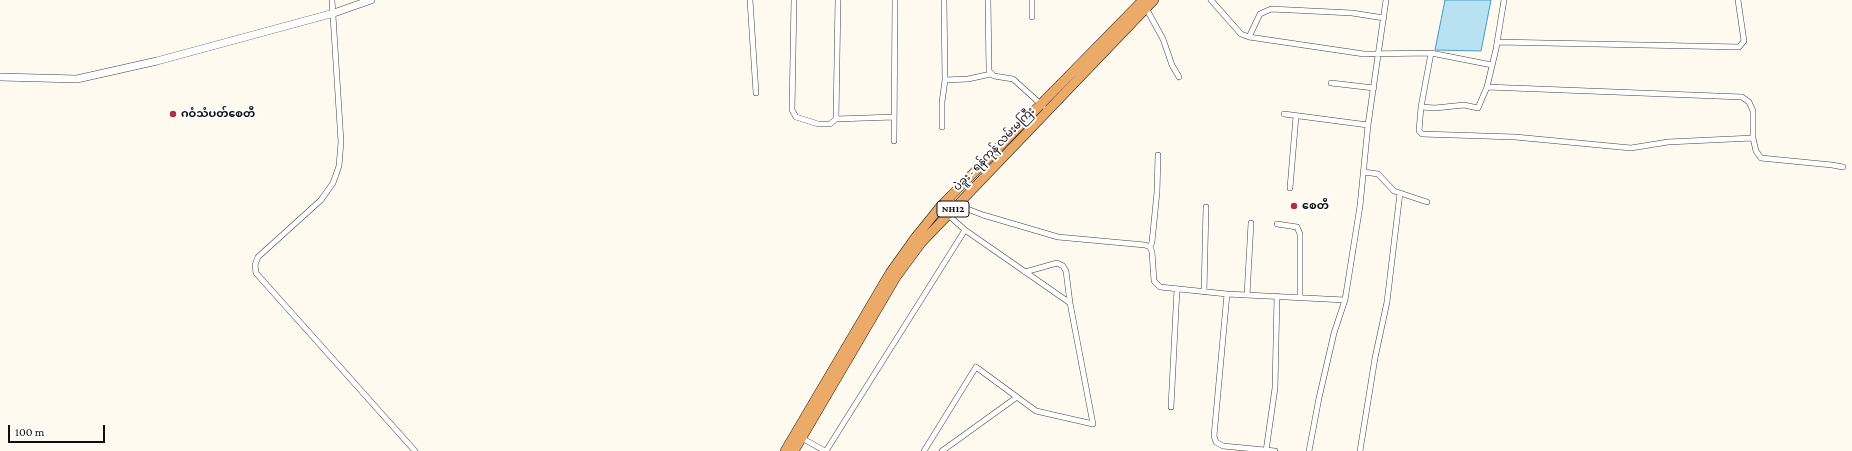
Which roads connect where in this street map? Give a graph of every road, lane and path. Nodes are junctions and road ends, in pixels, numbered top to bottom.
1 (332, 0) edge
2 (371, 0) edge
3 (750, 0) edge
4 (794, 0) edge
5 (838, 0) edge
6 (895, 0) edge
7 (944, 0) edge
8 (988, 0) edge
9 (1032, 0) edge
10 (1154, 0) edge
11 (1211, 0) edge
12 (1386, 0) edge
13 (1504, 0) edge
14 (1738, 0) edge
15 (1145, 4) edge
16 (334, 13) junction
17 (1032, 17) dead end
18 (1384, 18) junction
19 (1249, 37) junction
20 (1497, 42) junction
21 (1431, 53) junction
22 (1377, 54) junction
23 (1492, 65) junction
24 (991, 74) junction
25 (1179, 77) dead end
26 (0, 78) edge
27 (945, 80) junction
28 (1331, 83) dead end
29 (1487, 87) junction
30 (1374, 88) junction
31 (756, 93) dead end
32 (1041, 104) junction
33 (1421, 107) junction
34 (1048, 111) junction
35 (1284, 114) dead end
36 (1296, 116) junction
37 (894, 117) junction
38 (836, 119) junction
39 (1368, 125) junction
40 (942, 127) dead end
41 (1753, 138) junction
42 (894, 141) dead end
43 (1158, 155) dead end
44 (1843, 167) dead end
45 (1364, 172) junction
46 (1290, 188) dead end
47 (1400, 193) junction
48 (948, 199) junction
49 (1427, 202) dead end
50 (957, 204) junction
51 (1206, 207) dead end
52 (948, 214) junction
53 (1251, 223) dead end
54 (1277, 224) dead end
55 (965, 230) junction
56 (1150, 247) junction
57 (1026, 272) junction
58 (1177, 289) junction
59 (1204, 292) junction
60 (1227, 294) junction
61 (1246, 295) junction
62 (1277, 296) junction
63 (1300, 297) junction
64 (1345, 300) junction
65 (1070, 303) junction
66 (1017, 398) junction
67 (1171, 407) dead end
68 (799, 436) junction
69 (1266, 450) edge
70 (415, 451) edge
71 (785, 451) edge
72 (794, 451) edge
73 (825, 451) edge
74 (924, 451) edge
75 (942, 451) edge
76 (1275, 451) edge
77 (1309, 451) edge
78 (1360, 451) edge

1 - 16 street
2 - 16 street
3 - 31 street
4 - 38 street
5 - 38 street
6 - 37 street
7 - 27 street
8 - 24 street
9 - 17 street
10 - 15 highway, ပဲခူး - ရန်ကုန် လမ်းမကြီး / NH12
11 - 19 street
12 - 18 street
13 - 20 street
14 - 20 street
15 - 25 street
15 - 32 highway, ပဲခူး - ရန်ကုန် လမ်းမကြီး / NH12
15 - 34 highway, ပဲခူး - ရန်ကုန် လမ်းမကြီး / NH12
16 - 26 street
16 - 70 street
18 - 19 street
18 - 22 street
19 - 22 street
20 - 23 street
21 - 22 street
21 - 23 street
21 - 33 street
22 - 30 street
23 - 29 street
24 - 27 street
24 - 32 street
27 - 40 street
28 - 30 street
29 - 33 street
29 - 41 street
30 - 39 street
32 - 34 street
32 - 48 highway, ပဲခူး - ရန်ကုန် လမ်းမကြီး / NH12
33 - 41 street
34 - 50 highway, ပဲခူး - ရန်ကုန် လမ်းမကြီး / NH12
35 - 36 street
36 - 39 street
36 - 46 street
37 - 38 street
37 - 42 street
39 - 45 street
41 - 44 street
43 - 56 street
45 - 47 street
45 - 64 street
47 - 49 street
47 - 78 street
48 - 50 street
48 - 68 highway, ပဲခူး - ရန်ကုန် လမ်းမကြီး / NH12
50 - 52 highway, ပဲခူး - ရန်ကုန် လမ်းမကြီး / NH12
50 - 56 street
51 - 59 street
52 - 55 street
52 - 68 highway, ပဲခူး - ရန်ကုန် လမ်းမကြီး / NH12
53 - 61 street
54 - 63 street
55 - 57 street
55 - 73 street
56 - 58 street
57 - 65 street
57 - 65 street
58 - 59 street
58 - 67 street
59 - 60 street
60 - 61 street
60 - 69 street
61 - 62 street
62 - 63 street
62 - 69 street
63 - 64 street
64 - 77 street
65 - 66 street
66 - 74 street
66 - 75 street
68 - 71 highway, ပဲခူး - ရန်ကုန် လမ်းမကြီး / NH12
68 - 72 highway, ပဲခူး - ရန်ကုန် လမ်းမကြီး / NH12
68 - 73 street
69 - 76 street

